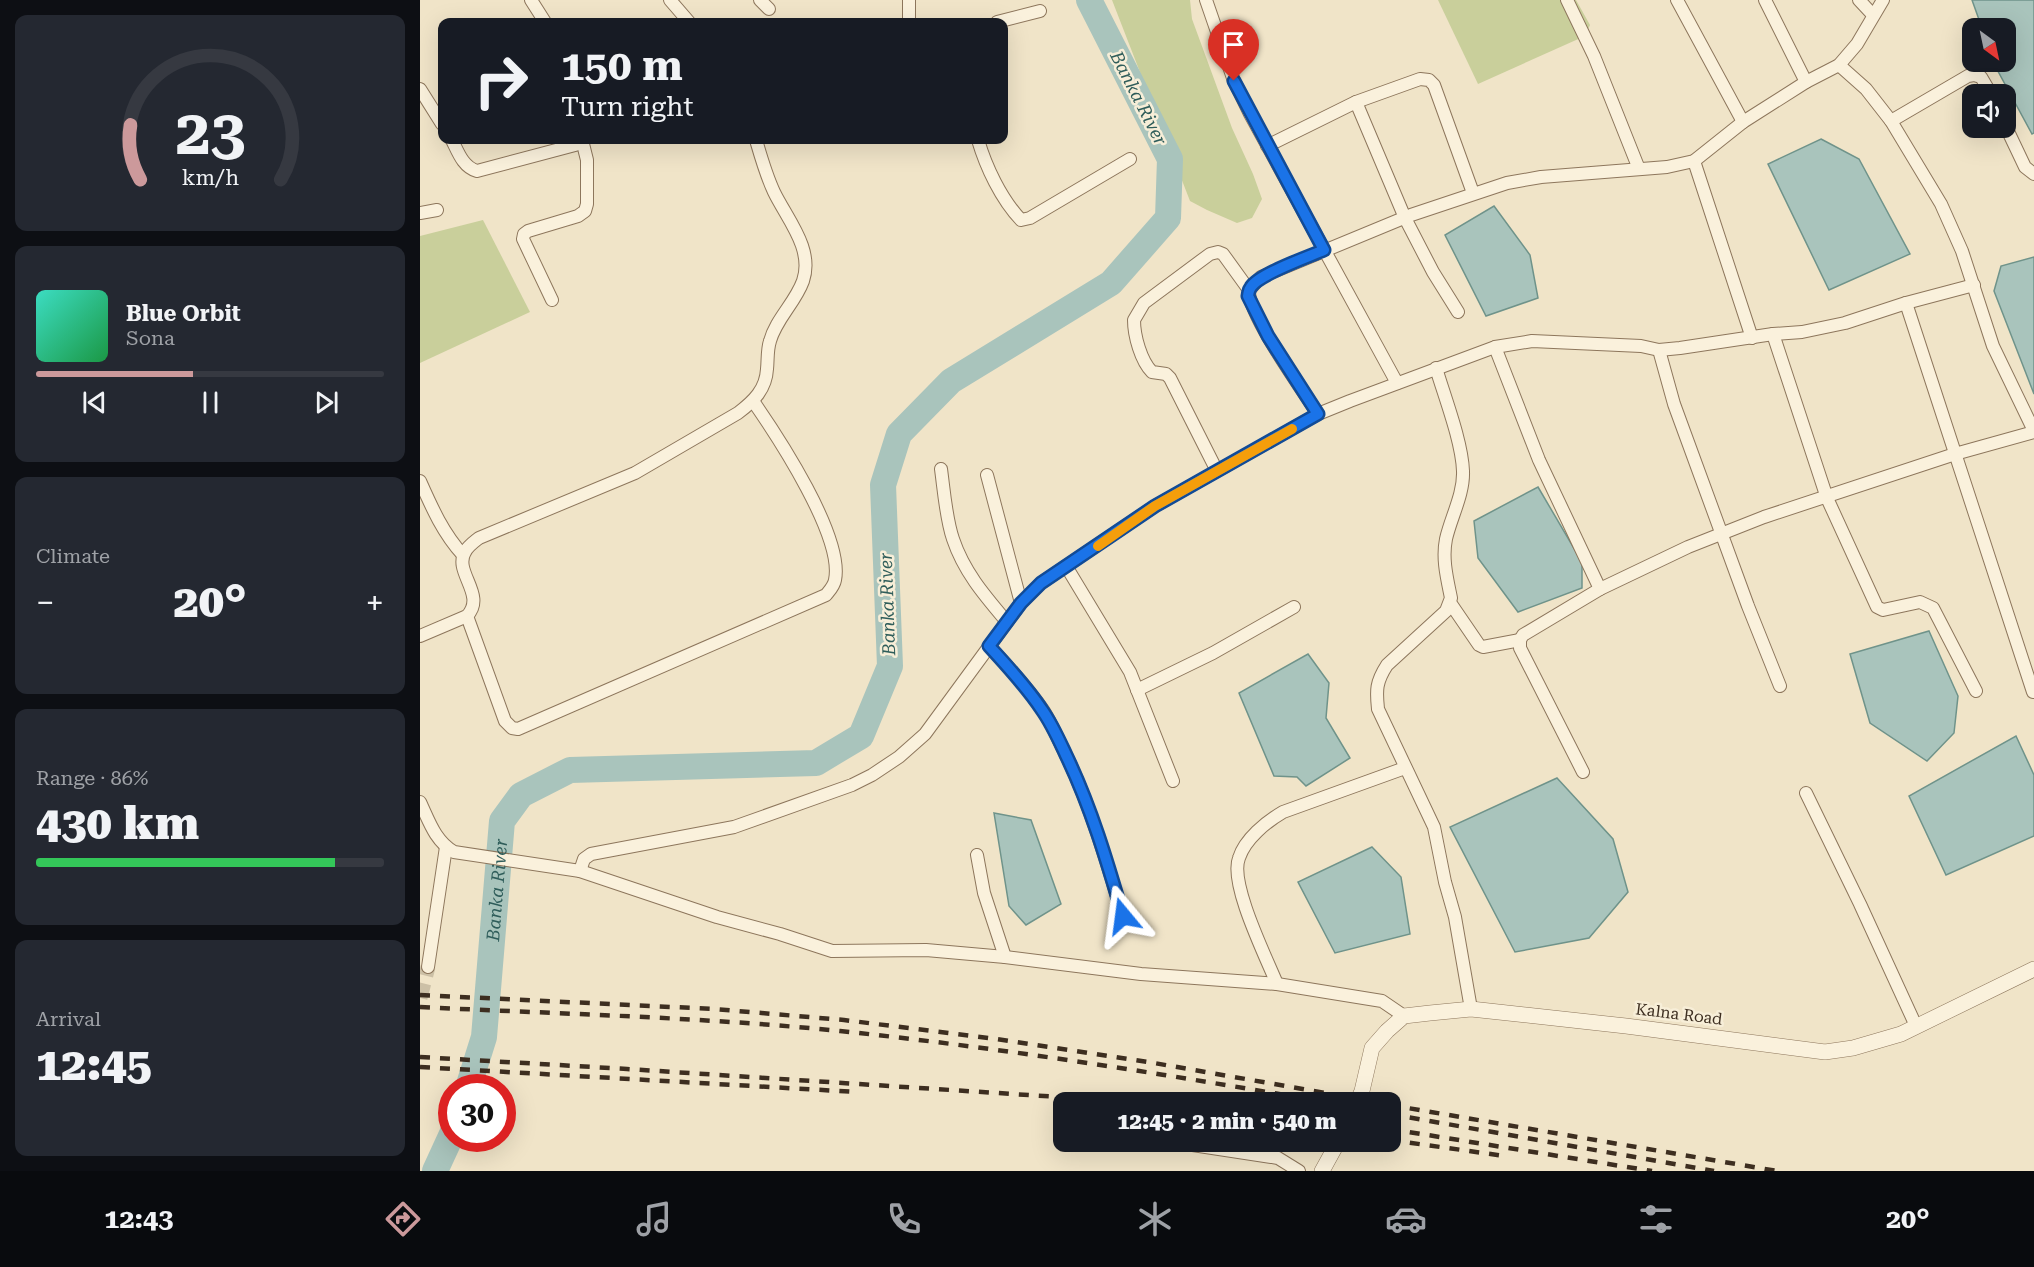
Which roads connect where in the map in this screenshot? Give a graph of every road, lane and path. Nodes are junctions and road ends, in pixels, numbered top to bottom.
1 (531, 0) edge
2 (670, 0) edge
3 (760, 0) edge
4 (909, 0) edge
5 (1206, 0) edge
6 (1567, 0) edge
7 (1677, 0) edge
8 (1765, 0) edge
9 (1859, 0) edge
10 (1883, 0) edge
11 (769, 9) dead end
12 (1040, 11) dead end
13 (1874, 15) junction
14 (542, 18) edge
15 (686, 18) edge
16 (909, 18) edge
17 (1008, 19) edge
18 (1839, 65) junction
19 (1806, 81) junction
20 (1985, 84) edge
21 (420, 89) edge
22 (1356, 102) junction
23 (438, 118) edge
24 (1891, 121) junction
25 (1743, 122) junction
26 (2011, 138) edge
27 (454, 144) edge
28 (576, 144) edge
29 (583, 144) edge
30 (757, 144) edge
31 (979, 144) edge
32 (1267, 146) junction
33 (1130, 159) dead end
34 (1694, 161) junction
35 (1640, 169) junction
36 (2034, 174) edge
37 (1473, 193) junction
38 (437, 210) dead end
39 (420, 213) edge
40 (1405, 218) junction
41 (1324, 250) junction
42 (1974, 285) junction
43 (1249, 290) junction
44 (552, 300) dead end
45 (1906, 303) junction
46 (1458, 312) dead end
47 (1773, 334) junction
48 (1752, 338) junction
49 (1496, 347) junction
50 (1659, 350) junction
51 (1436, 368) junction
52 (1397, 383) junction
53 (753, 401) junction
54 (1318, 414) junction
55 (2034, 432) edge
56 (1955, 454) junction
57 (941, 469) dead end
58 (1217, 471) junction
59 (987, 475) dead end
60 (420, 482) edge
61 (1827, 498) junction
62 (1721, 534) junction
63 (463, 555) junction
64 (1066, 567) junction
65 (1600, 588) junction
66 (1021, 603) junction
67 (1450, 604) junction
68 (1293, 607) dead end
69 (467, 616) junction
70 (1007, 622) junction
71 (420, 636) edge
72 (1520, 640) junction
73 (989, 646) junction
74 (1780, 686) dead end
75 (1137, 690) junction
76 (1976, 691) dead end
77 (2033, 692) edge
78 (1405, 768) junction
79 (1583, 771) dead end
80 (1173, 781) dead end
81 (1806, 793) dead end
82 (420, 802) edge
83 (450, 850) junction
84 (977, 855) dead end
85 (580, 871) junction
86 (1123, 916) dead end
87 (1005, 957) junction
88 (428, 966) tunnel mouth
89 (2034, 969) edge
90 (1277, 984) junction
91 (1471, 1009) junction
92 (1404, 1016) junction
93 (1916, 1026) junction
94 (1362, 1092) edge
95 (1243, 1152) edge
96 (1332, 1152) edge
97 (1299, 1171) edge
98 (1322, 1171) edge

1 - 14 street
2 - 15 street
3 - 11 street
4 - 16 street
5 - 32 street
6 - 35 street
7 - 25 street
8 - 19 street
9 - 13 street
10 - 13 street
12 - 17 street
13 - 18 street
18 - 19 street
18 - 24 street
19 - 25 street
20 - 24 street
21 - 23 street
22 - 32 street
22 - 37 street
22 - 40 street
24 - 42 street
25 - 34 street
26 - 36 street
27 - 28 street
29 - 44 street
30 - 53 street
31 - 33 street
32 - 41 street
34 - 35 street
34 - 48 street
35 - 37 street
37 - 40 street
38 - 39 street
40 - 41 street
40 - 46 street
41 - 43 street
41 - 52 street
42 - 45 street
42 - 55 street
43 - 54 street
43 - 58 street
45 - 47 street
45 - 56 street
47 - 48 street
47 - 61 street
48 - 50 street
49 - 50 street
49 - 51 street
49 - 65 street
50 - 62 street
51 - 52 street
51 - 67 street
52 - 54 street
53 - 63 street
53 - 69 street
54 - 58 street
55 - 56 street
56 - 61 street
56 - 77 street
57 - 70 street
58 - 64 street
59 - 66 street
60 - 63 street
61 - 62 street
61 - 76 street
62 - 65 street
62 - 74 street
63 - 69 street
64 - 66 street
64 - 75 street
65 - 72 street
66 - 70 street
67 - 72 street
67 - 78 street
68 - 75 street
69 - 71 street
70 - 73 street
72 - 79 street
73 - 85 street
73 - 86 street
75 - 80 street
78 - 90 street
78 - 91 street
81 - 93 street
82 - 83 street
83 - 85 street
83 - 88 street
84 - 87 street
85 - 87 street
87 - 90 street
89 - 93 street, Kalna Road
90 - 92 street
91 - 92 street, Kalna Road
91 - 93 street, Kalna Road
92 - 94 street
95 - 97 street
96 - 98 street

